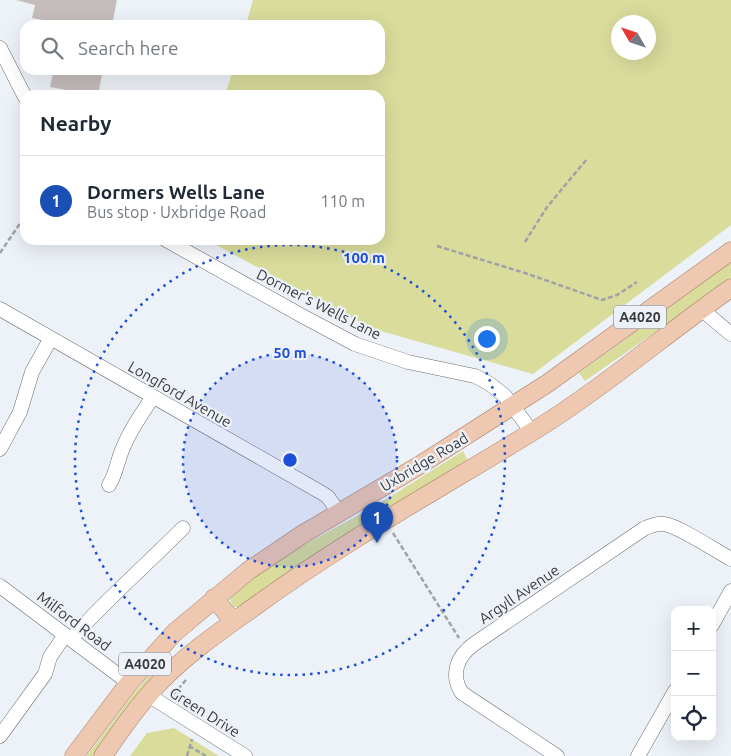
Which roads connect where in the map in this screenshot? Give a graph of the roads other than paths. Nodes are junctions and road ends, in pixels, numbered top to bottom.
1 (0, 48) edge
2 (21, 90) edge
3 (175, 245) edge
4 (731, 252) edge
5 (731, 288) edge
6 (0, 309) edge
7 (701, 309) junction
8 (731, 334) edge
9 (51, 338) junction
10 (153, 397) junction
11 (513, 406) junction
12 (532, 432) junction
13 (0, 449) edge
14 (109, 485) dead end
15 (339, 513) junction
16 (183, 528) dead end
17 (731, 560) edge
18 (0, 586) edge
19 (731, 591) edge
20 (214, 598) junction
21 (716, 618) edge
22 (233, 621) junction
23 (68, 637) junction
24 (129, 683) junction
25 (148, 696) junction
26 (672, 696) edge
27 (0, 736) edge
28 (74, 756) edge
29 (103, 756) edge
30 (245, 756) edge
31 (557, 756) edge
32 (638, 756) edge

1 - 2 street
3 - 11 street, Dormer's Wells Lane
4 - 11 main road, Uxbridge Road / A4020
5 - 7 main road, Uxbridge Road / A4020
6 - 9 street, Longford Avenue
7 - 8 street
7 - 12 main road, Uxbridge Road / A4020
9 - 10 street, Longford Avenue
9 - 13 street
10 - 14 street
10 - 15 street, Longford Avenue
11 - 12 street, Dormer's Wells Lane
11 - 15 main road, Uxbridge Road / A4020
12 - 22 main road, Uxbridge Road / A4020
15 - 20 main road, Uxbridge Road / A4020
16 - 23 street
17 - 31 street, Argyll Avenue
18 - 23 street, Milford Road
19 - 21 street
20 - 22 main road
20 - 24 main road, Uxbridge Road / A4020
22 - 25 main road, Uxbridge Road / A4020
23 - 24 street, Milford Road
23 - 27 street
24 - 28 main road, Uxbridge Road / A4020
25 - 29 main road, Uxbridge Road / A4020
25 - 30 street, Green Drive
26 - 32 street

